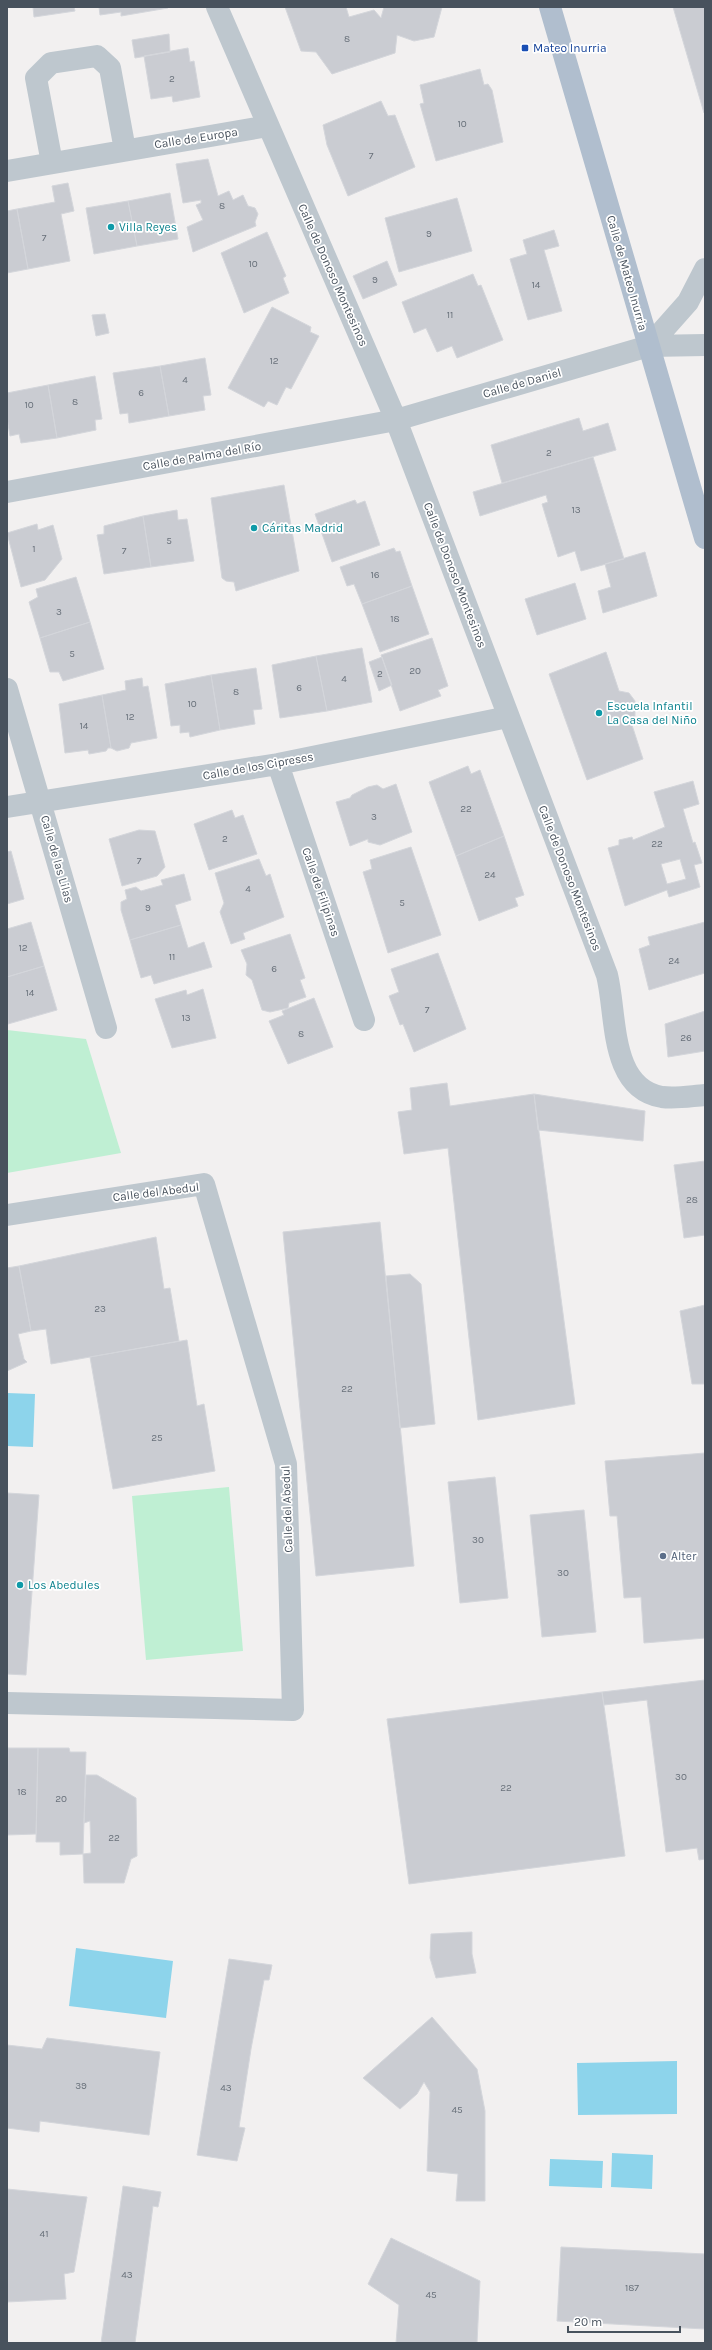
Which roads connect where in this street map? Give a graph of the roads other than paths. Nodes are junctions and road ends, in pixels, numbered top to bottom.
1 (217, 7) edge
2 (550, 7) edge
3 (268, 126) junction
4 (125, 150) junction
5 (52, 163) junction
6 (7, 171) edge
7 (705, 268) edge
8 (705, 345) edge
9 (648, 346) junction
10 (396, 420) junction
11 (7, 492) edge
12 (705, 538) edge
13 (7, 689) edge
14 (508, 717) junction
15 (278, 764) junction
16 (40, 801) junction
17 (7, 807) edge
18 (364, 1020) dead end
19 (106, 1028) dead end
20 (705, 1095) edge
21 (7, 1215) edge
22 (7, 1703) edge

1 - 3 street, Calle de Donoso Montesinos
2 - 9 main road, Calle de Mateo Inurria
3 - 4 street, Calle de Europa
3 - 10 street, Calle de Donoso Montesinos
4 - 5 street, Calle de Europa
4 - 5 street
5 - 6 street, Calle de Europa
7 - 9 street
8 - 9 street, Calle de Daniel
9 - 10 street, Calle de Daniel
9 - 12 main road, Calle de Mateo Inurria
10 - 11 street, Calle de Palma del Río
10 - 14 street, Calle de Donoso Montesinos
13 - 16 street, Calle de las Lilas
14 - 15 street, Calle de los Cipreses
14 - 20 street, Calle de Donoso Montesinos
15 - 16 street, Calle de los Cipreses
15 - 18 street, Calle de Filipinas
16 - 17 street, Calle de los Cipreses
16 - 19 street, Calle de las Lilas
21 - 22 street, Calle del Abedul

